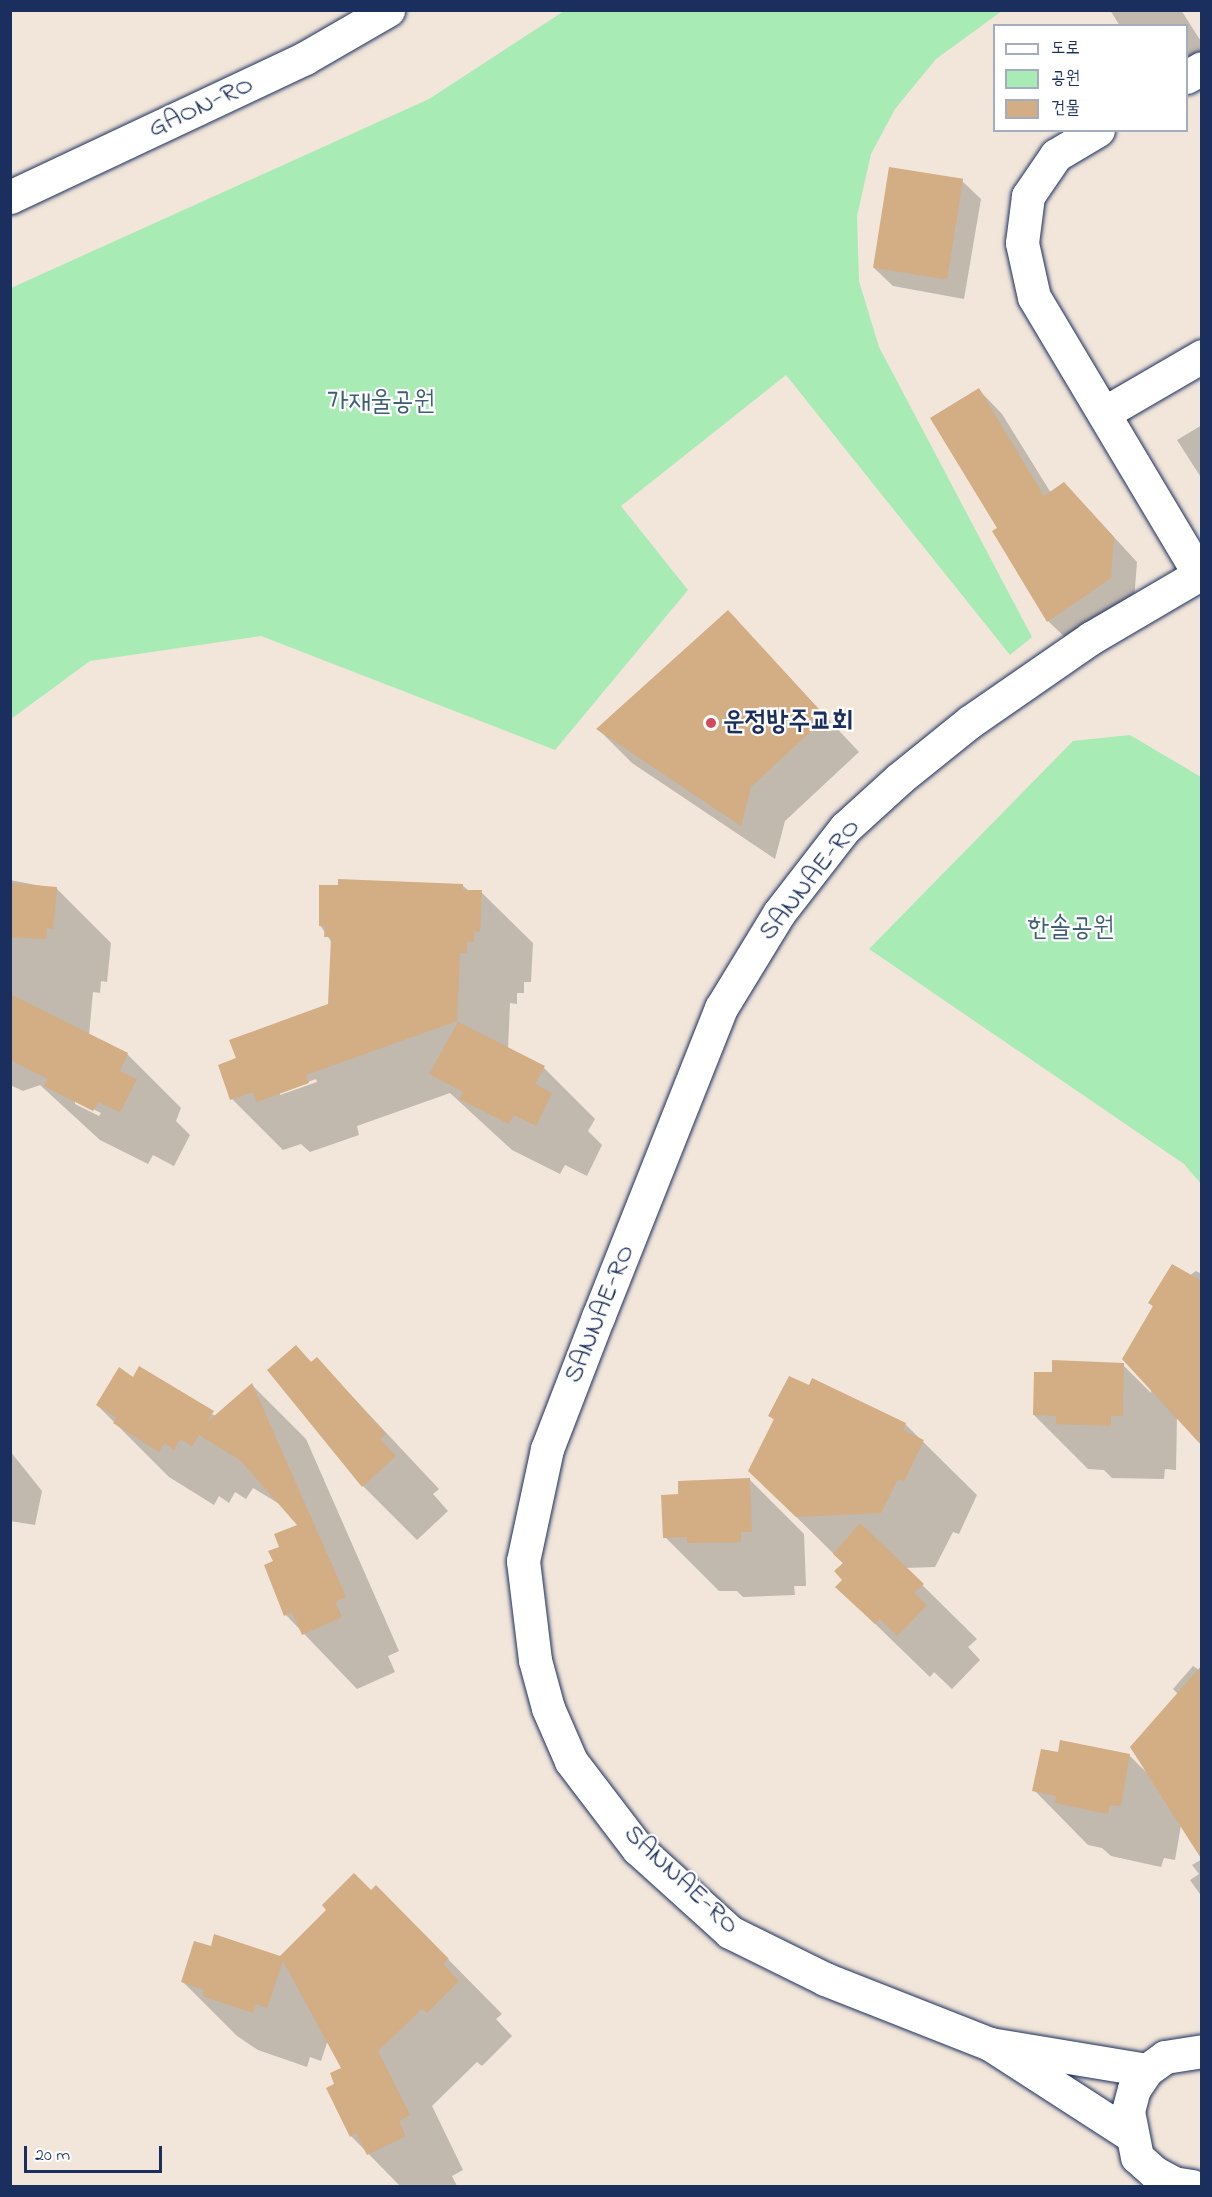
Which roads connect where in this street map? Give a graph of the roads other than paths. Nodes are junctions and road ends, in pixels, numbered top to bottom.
1 (388, 10) edge
2 (1202, 68) edge
3 (1188, 76) edge
4 (1095, 132) edge
5 (10, 197) edge
6 (1202, 356) edge
7 (1104, 413) junction
8 (1200, 573) edge
9 (990, 2044) junction
10 (1202, 2050) edge
11 (1147, 2070) junction
12 (1129, 2134) junction
13 (1144, 2176) edge
14 (1192, 2187) edge

1 - 5 street, GAON-RO
2 - 3 street
4 - 7 street, SANNAE-RO
6 - 7 street
7 - 8 street, SANNAE-RO
8 - 9 street, SANNAE-RO
9 - 11 street
9 - 12 street
10 - 11 street
11 - 12 street
12 - 13 street
13 - 14 street

